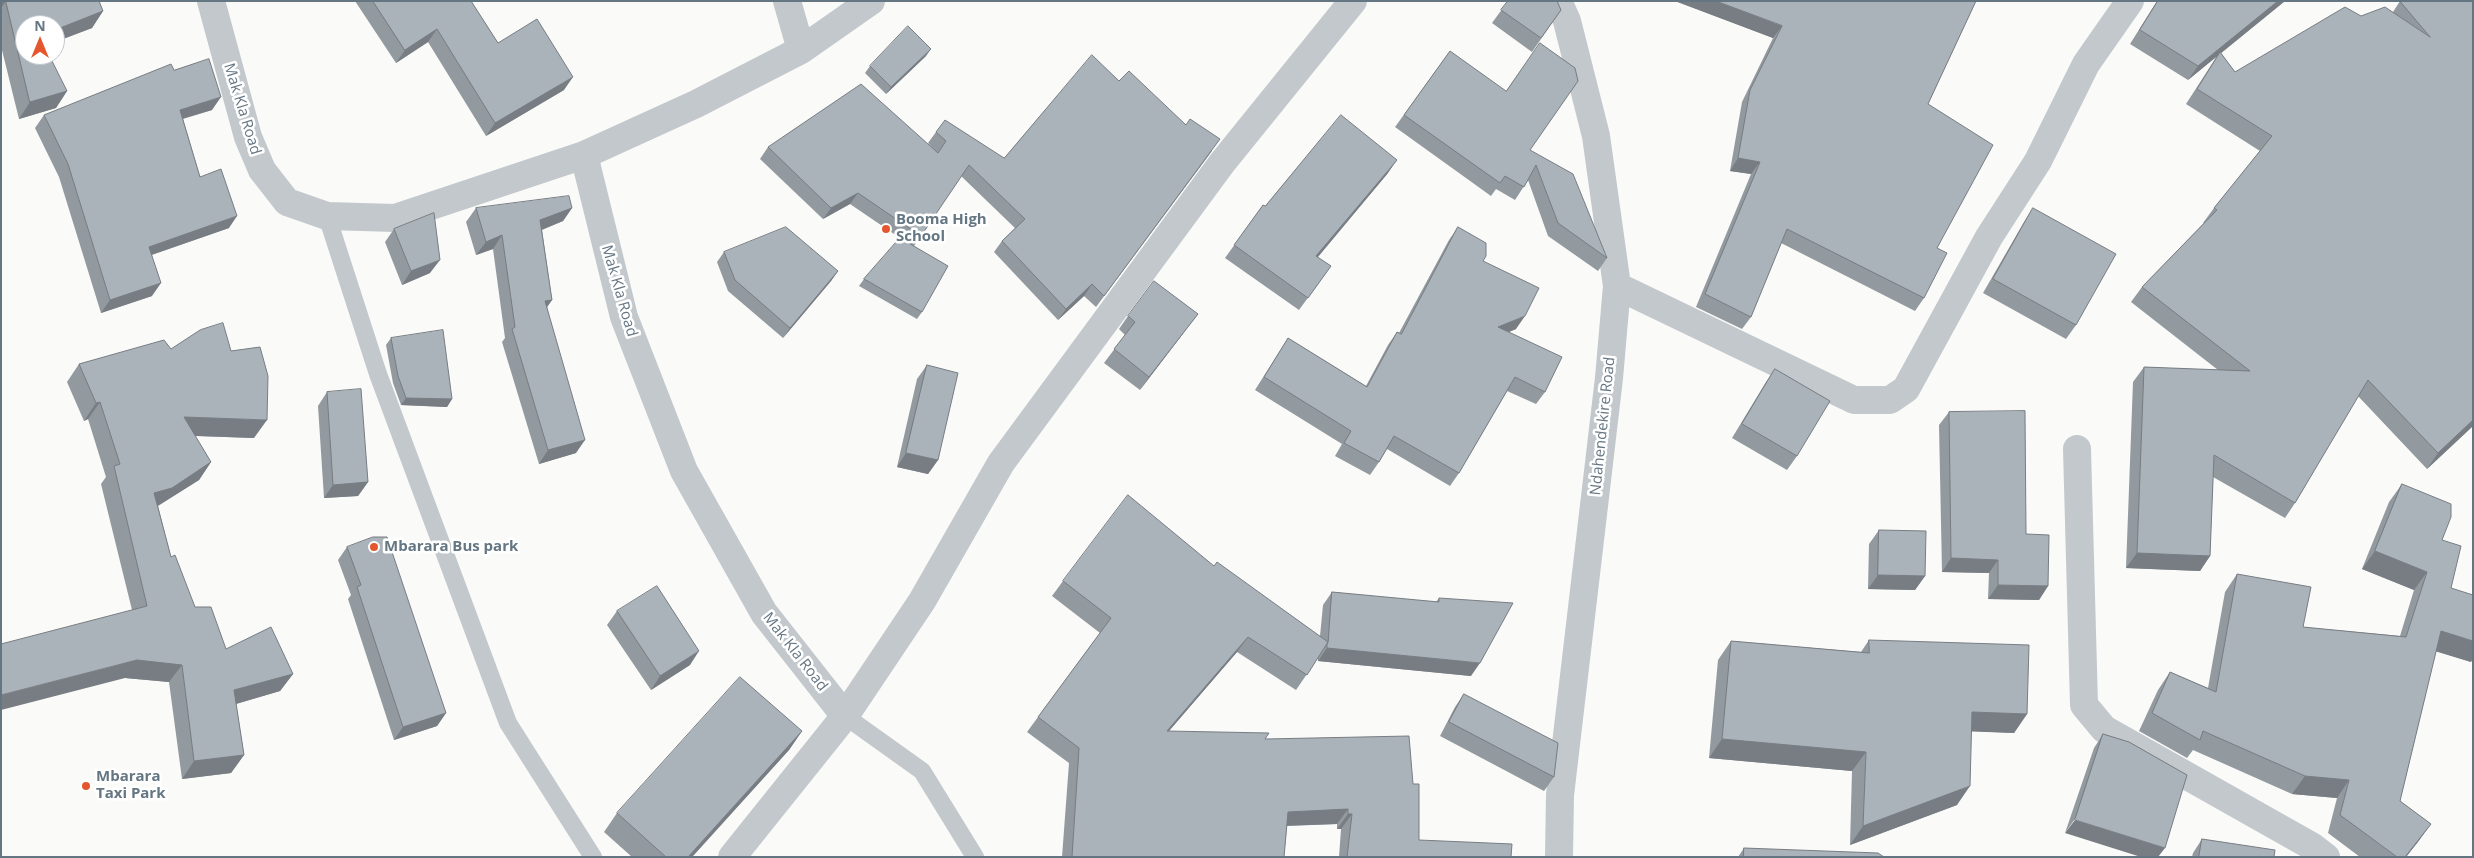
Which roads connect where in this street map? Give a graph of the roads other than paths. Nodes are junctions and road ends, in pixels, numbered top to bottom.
1 (211, 1) edge
2 (787, 1) edge
3 (871, 1) edge
4 (1353, 1) edge
5 (1558, 1) edge
6 (2130, 1) edge
7 (801, 50) junction
8 (584, 155) junction
9 (327, 216) junction
10 (1617, 286) junction
11 (2077, 449) dead end
12 (845, 716) junction
13 (593, 857) edge
14 (732, 857) edge
15 (975, 857) edge
16 (1559, 857) edge
17 (2326, 857) edge

1 - 9 street, Mak Kla Road
2 - 7 street
3 - 7 street
4 - 12 street
5 - 10 street, Ndahendekire Road
6 - 10 street
7 - 8 street
8 - 9 street, Mak Kla Road
8 - 12 street, Mak Kla Road
9 - 13 lane
10 - 16 street, Ndahendekire Road
11 - 17 street
12 - 14 street
12 - 15 lane

